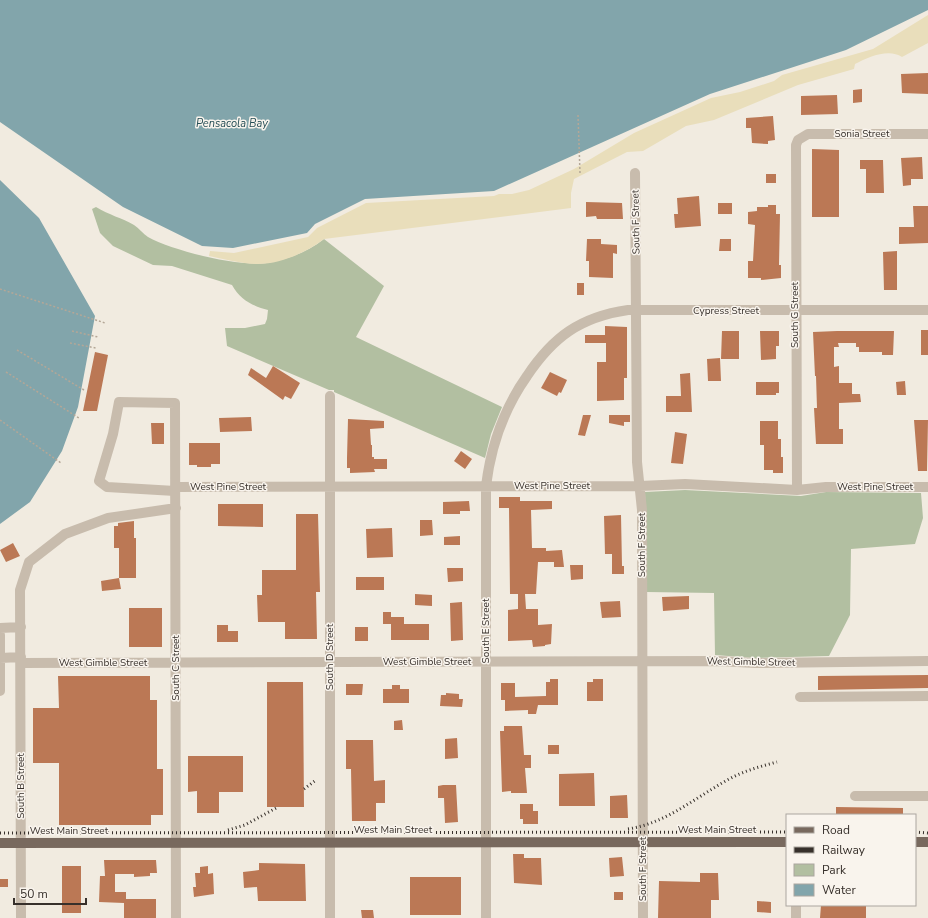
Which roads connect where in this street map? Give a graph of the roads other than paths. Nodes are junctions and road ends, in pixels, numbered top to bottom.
1 (928, 134) edge
2 (798, 140) joint
3 (635, 173) dead end
4 (637, 310) junction
5 (928, 310) edge
6 (795, 311) junction
7 (539, 357) joint
8 (330, 396) dead end
9 (175, 417) joint
10 (486, 486) junction
11 (640, 486) junction
12 (330, 487) junction
13 (928, 487) edge
14 (175, 489) junction
15 (797, 490) junction
16 (176, 508) junction
17 (20, 627) junction
18 (0, 628) edge
19 (0, 635) edge
20 (0, 658) edge
21 (21, 658) junction
22 (928, 661) edge
23 (176, 662) junction
24 (330, 662) junction
25 (642, 662) junction
26 (486, 663) junction
27 (0, 691) edge
28 (928, 696) edge
29 (800, 697) dead end
30 (855, 796) dead end
31 (928, 796) edge
32 (330, 842) junction
33 (486, 842) junction
34 (643, 842) junction
35 (786, 842) edge
36 (916, 842) edge
37 (928, 842) edge
38 (0, 843) edge
39 (21, 843) junction
40 (176, 843) junction
41 (796, 906) edge
42 (21, 918) edge
43 (176, 918) edge
44 (330, 918) edge
45 (486, 918) edge
46 (643, 918) edge
47 (796, 918) edge

1 - 2 street, Sonia Street
2 - 6 street, South G Street
3 - 4 street, South F Street
4 - 6 street, Cypress Street
4 - 7 street, Cypress Street
4 - 11 street, South F Street
5 - 6 street, Cypress Street
6 - 15 street, South G Street
7 - 10 street, South E Street
8 - 12 street, South D Street
9 - 14 street, South C Street
9 - 14 street, West Pine Street
10 - 11 street, West Pine Street
10 - 12 street, West Pine Street
10 - 26 street, South E Street
11 - 15 street, West Pine Street
11 - 25 street, South F Street
12 - 14 street, West Pine Street
12 - 24 street, South D Street
13 - 15 street, West Pine Street
14 - 16 street, South C Street
16 - 17 street, South B Street
16 - 23 street, South C Street
17 - 18 street
17 - 21 street, South B Street
19 - 20 street
20 - 21 street, West Gimble Street
20 - 27 street
21 - 23 street, West Gimble Street
21 - 39 street, South B Street
22 - 25 street, West Gimble Street
23 - 24 street, West Gimble Street
23 - 40 street, South C Street
24 - 26 street, West Gimble Street
24 - 32 street, South D Street
25 - 26 street, West Gimble Street
25 - 34 street, South F Street
26 - 33 street, South E Street
28 - 29 street
30 - 31 street
32 - 33 main road, West Main Street
32 - 40 main road, West Main Street
32 - 44 street, South D Street
33 - 34 main road, West Main Street
33 - 45 street, South E Street
34 - 35 main road, West Main Street
34 - 46 street, South F Street
36 - 37 main road
38 - 39 main road, West Main Street
39 - 40 main road, West Main Street
39 - 42 street, South B Street
40 - 43 street, South C Street
41 - 47 street

